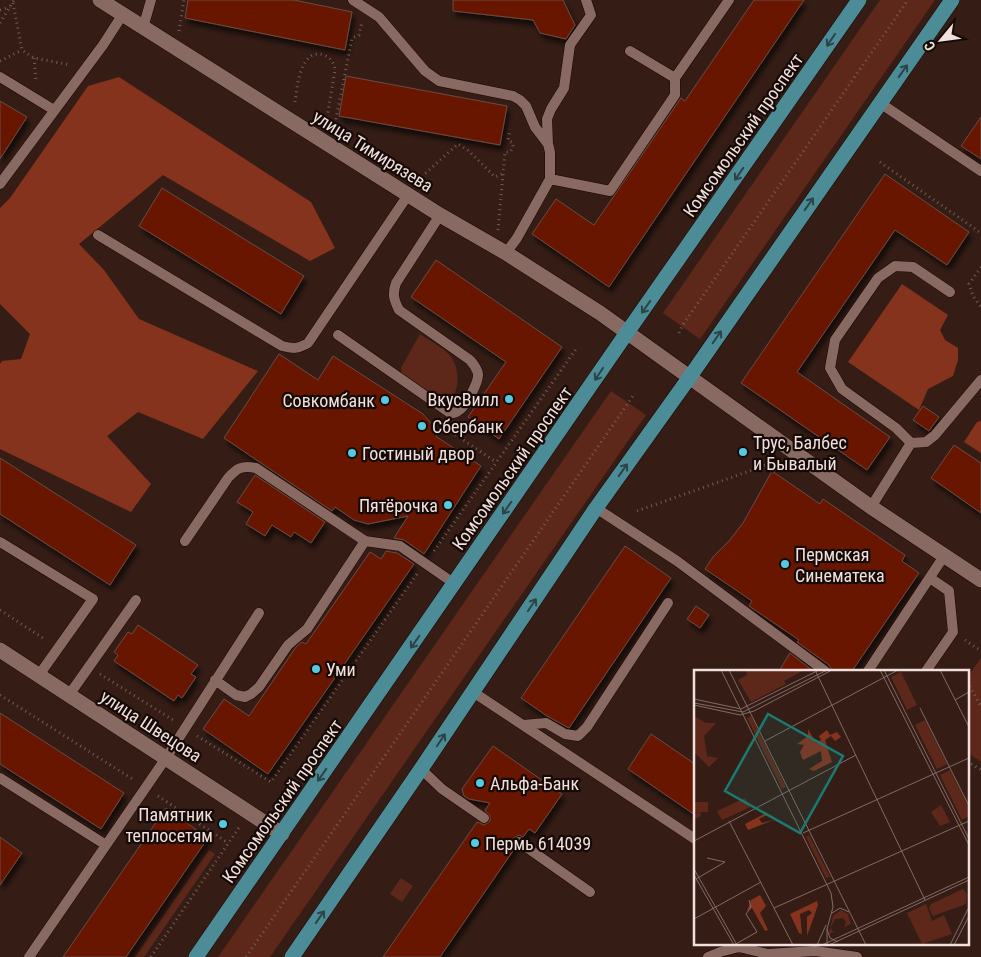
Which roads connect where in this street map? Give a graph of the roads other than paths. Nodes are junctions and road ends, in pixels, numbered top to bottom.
1 (100, 0) edge
2 (151, 0) edge
3 (353, 0) edge
4 (586, 0) edge
5 (729, 0) edge
6 (859, 0) edge
7 (952, 0) edge
8 (123, 14) junction
9 (143, 28) junction
10 (630, 51) dead end
11 (0, 77) edge
12 (675, 78) junction
13 (880, 103) junction
14 (54, 110) junction
15 (548, 144) junction
16 (981, 171) edge
17 (550, 179) junction
18 (0, 184) edge
19 (411, 189) junction
20 (440, 216) junction
21 (98, 235) dead end
22 (506, 253) junction
23 (950, 292) dead end
24 (626, 334) junction
25 (338, 335) dead end
26 (689, 378) junction
27 (981, 380) edge
28 (911, 443) junction
29 (871, 506) junction
30 (596, 508) junction
31 (185, 541) dead end
32 (365, 541) junction
33 (0, 542) edge
34 (944, 556) junction
35 (930, 578) junction
36 (981, 580) edge
37 (455, 584) junction
38 (136, 600) dead end
39 (668, 603) dead end
40 (259, 613) dead end
41 (0, 650) edge
42 (824, 670) edge
43 (869, 670) edge
44 (927, 670) edge
45 (39, 675) junction
46 (215, 680) junction
47 (473, 692) junction
48 (68, 695) junction
49 (523, 725) junction
50 (166, 758) junction
51 (421, 769) junction
52 (0, 778) edge
53 (484, 818) dead end
54 (282, 834) junction
55 (694, 838) edge
56 (519, 842) dead end
57 (106, 845) junction
58 (590, 892) dead end
59 (768, 956) edge
60 (30, 957) edge
61 (196, 957) edge
62 (292, 957) edge
63 (708, 957) edge
64 (857, 957) edge

1 - 8 street, улица Тимирязева
2 - 9 lane
3 - 15 lane
4 - 15 lane
5 - 12 lane
6 -> 24 main road, Комсомольский проспект
13 -> 7 main road
8 - 9 street, улица Тимирязева
8 - 14 lane
9 - 19 street, улица Тимирязева
10 - 12 lane
11 - 14 lane
12 - 17 lane
13 - 16 lane
26 -> 13 main road
14 - 18 lane
15 - 17 lane
17 - 22 lane
19 - 20 street, улица Тимирязева
19 - 21 lane
20 - 22 street, улица Тимирязева
20 - 25 lane
22 - 24 street, улица Тимирязева
23 - 28 lane
24 - 26 street, улица Тимирязева
24 -> 37 main road, Комсомольский проспект
26 - 29 street, улица Тимирязева
30 -> 26 main road
27 - 28 lane
28 - 29 lane
29 - 34 street, улица Тимирязева
30 - 42 lane
47 -> 30 main road
31 - 32 lane
32 - 37 lane
32 - 46 lane
33 - 45 lane
34 - 35 lane
34 - 36 street, улица Тимирязева
35 - 43 lane
35 - 44 lane
37 -> 54 main road, Комсомольский проспект
38 - 48 lane
39 - 49 lane
40 - 46 lane
41 - 45 street, улица Швецова
45 - 48 street, улица Швецова
46 - 50 lane
47 - 49 lane
51 -> 47 main road
48 - 50 street, улица Швецова
49 - 55 lane
50 - 54 street, улица Швецова
50 - 57 lane
51 - 53 lane
62 -> 51 main road
52 - 57 lane
54 - 61 main road, Комсомольский проспект
56 - 58 lane
57 - 60 lane
59 - 63 lane
59 - 64 lane

